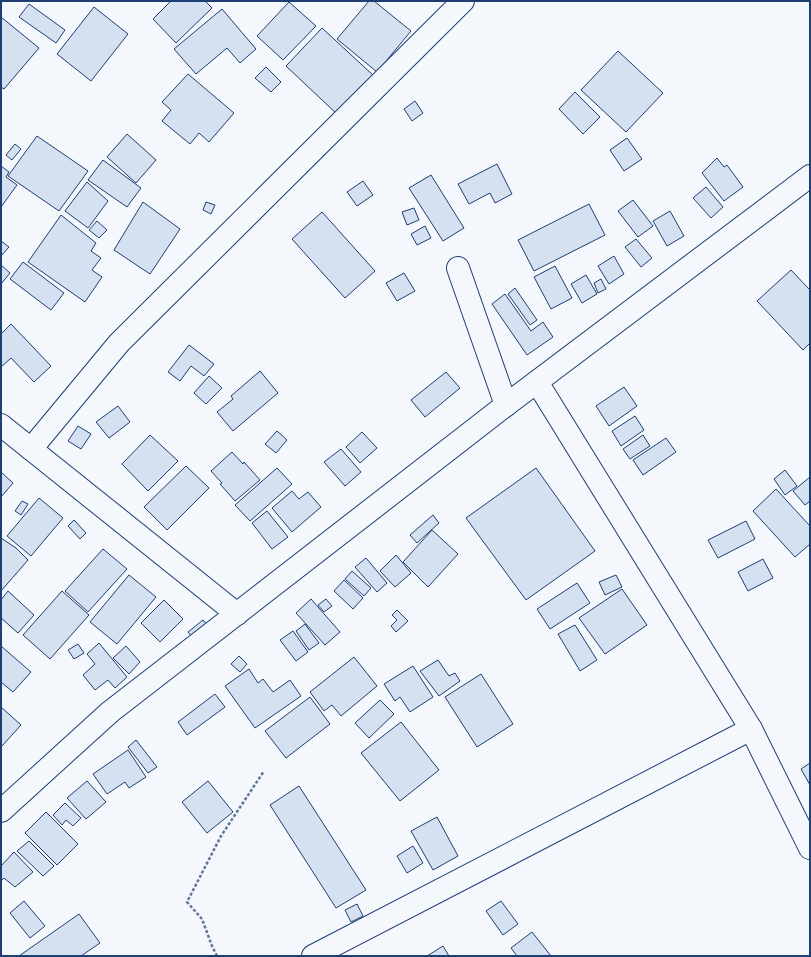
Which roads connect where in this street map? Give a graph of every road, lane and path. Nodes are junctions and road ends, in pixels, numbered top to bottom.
1 (463, 1) edge
2 (810, 176) edge
3 (458, 268) dead end
4 (537, 382) junction
5 (506, 405) junction
6 (1, 425) edge
7 (31, 449) junction
8 (237, 614) junction
9 (750, 729) junction
10 (264, 771) dead end
11 (1, 811) edge
12 (810, 848) edge
13 (217, 956) edge
14 (313, 956) edge

1 - 7 street
2 - 4 street
3 - 5 street
4 - 5 street
4 - 9 street
5 - 8 street
6 - 7 street
7 - 8 street
8 - 11 street
9 - 12 street
9 - 14 street
10 - 13 path

